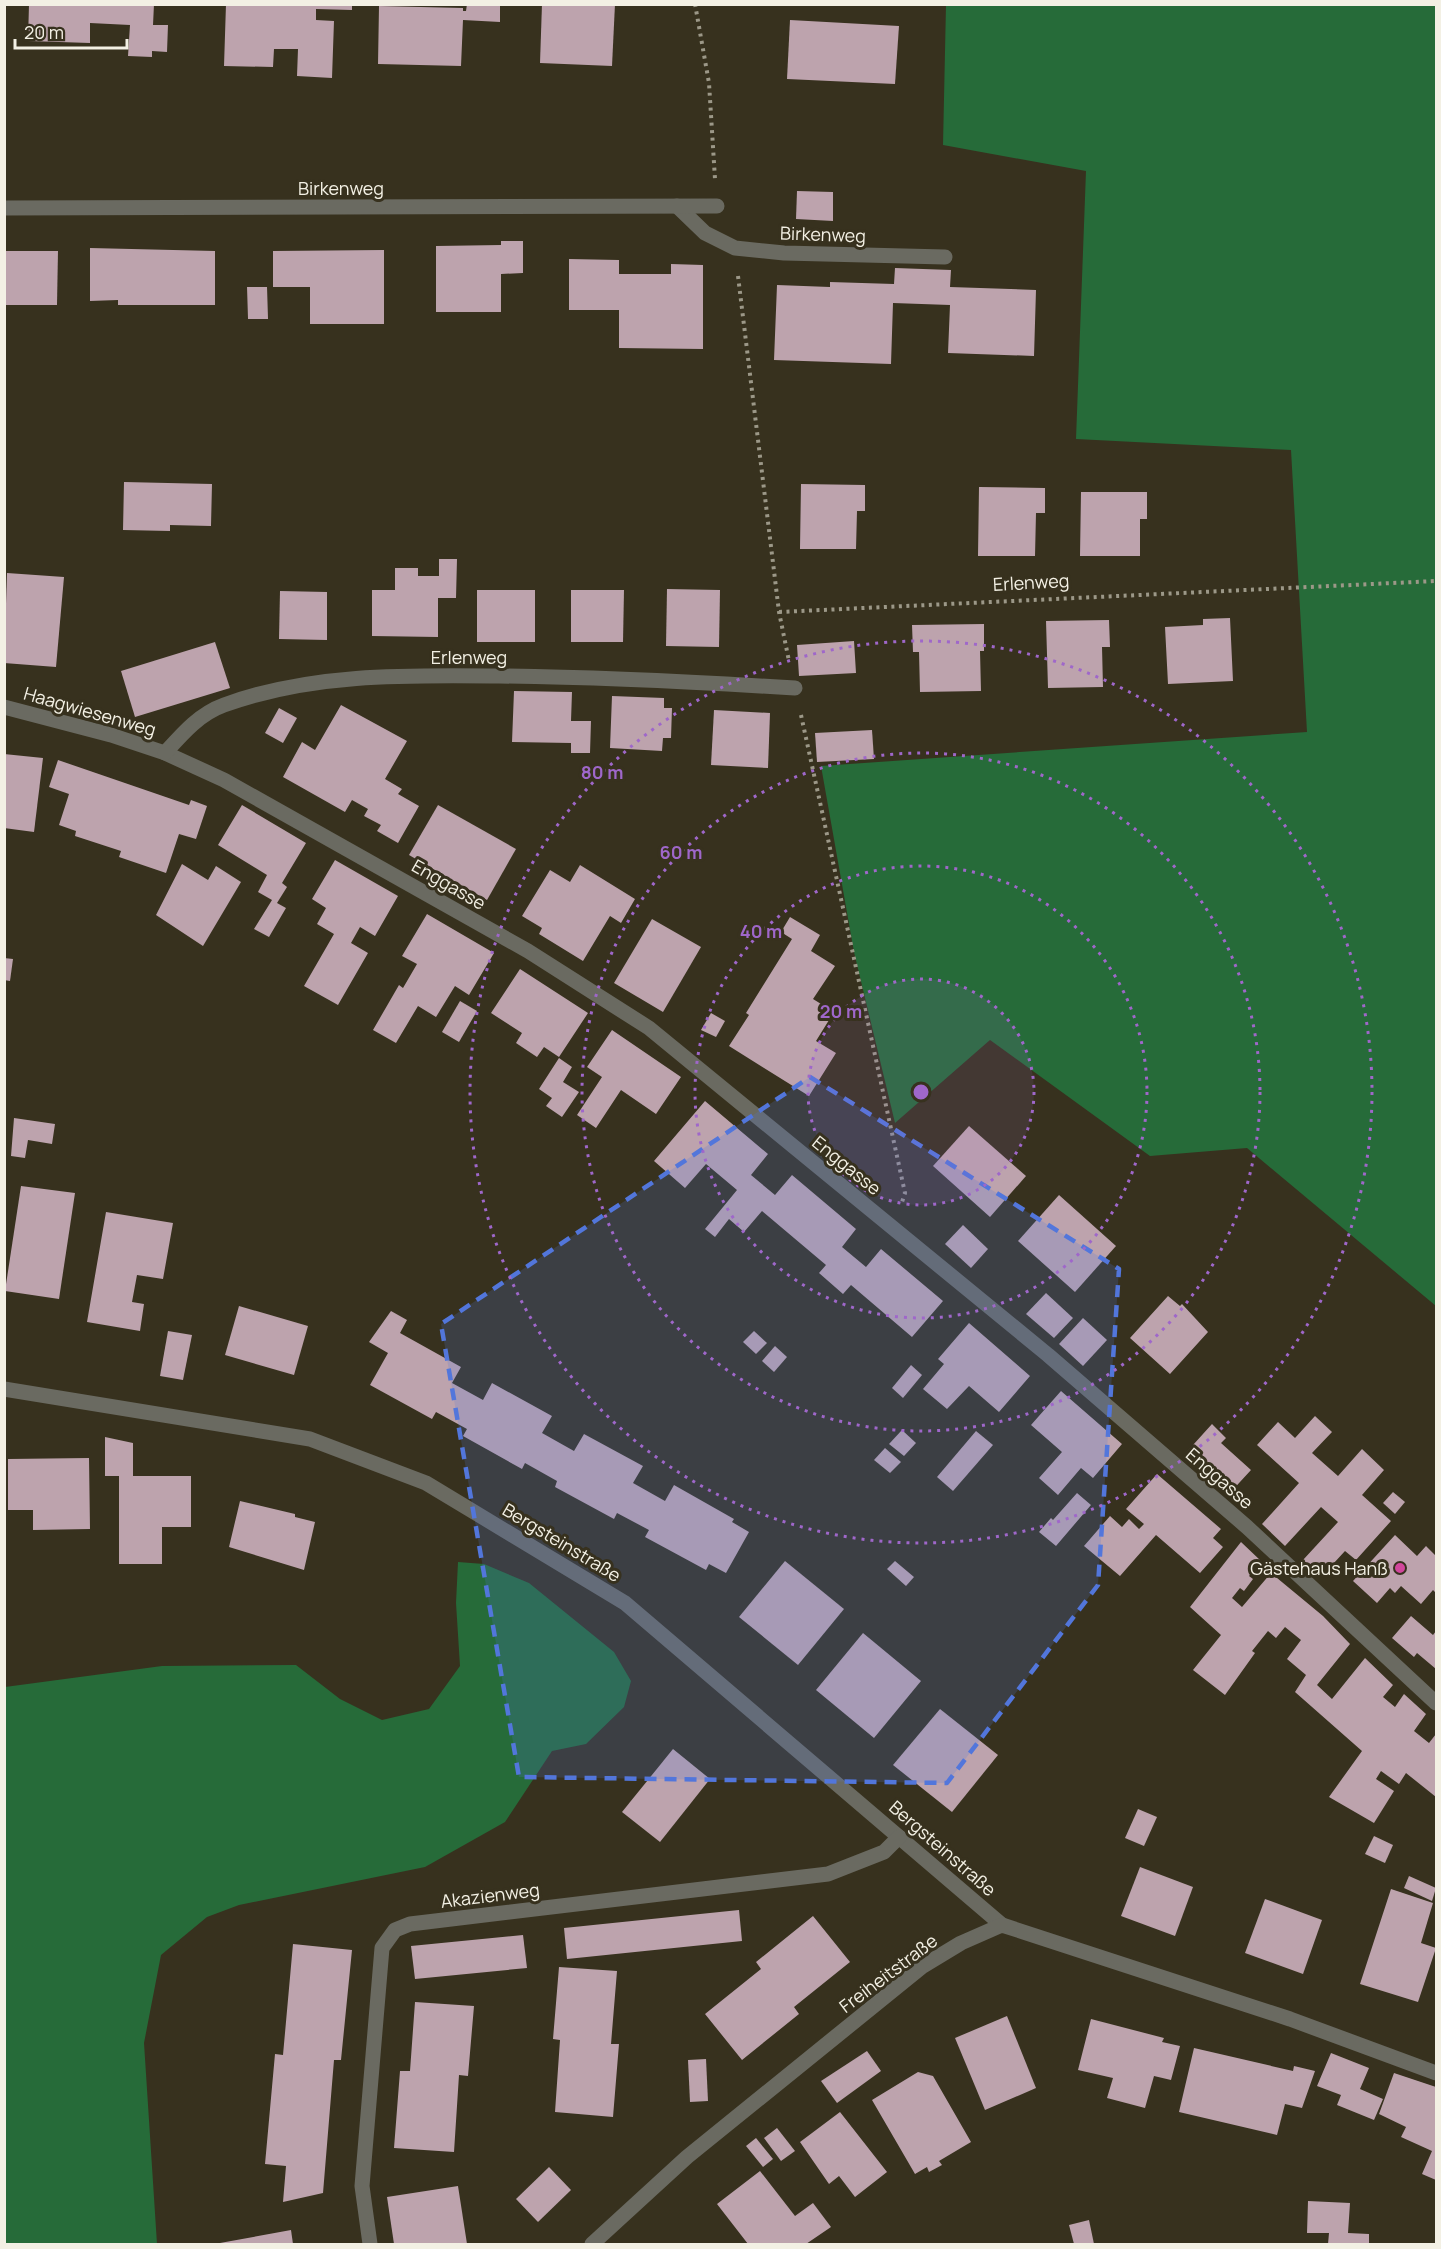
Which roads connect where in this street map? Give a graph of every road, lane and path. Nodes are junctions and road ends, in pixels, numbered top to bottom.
1 (695, 4) edge
2 (677, 206) junction
3 (717, 206) joint
4 (4, 208) edge
5 (735, 248) junction
6 (945, 257) dead end
7 (1437, 581) edge
8 (779, 612) junction
9 (795, 688) junction
10 (4, 707) edge
11 (165, 753) junction
12 (905, 1193) dead end
13 (4, 1389) edge
14 (1437, 1703) edge
15 (900, 1837) junction
16 (1002, 1925) junction
17 (1437, 2073) edge
18 (370, 2244) edge
19 (592, 2244) edge

1 - 3 path
2 - 3 street, Birkenweg
2 - 4 street, Birkenweg
2 - 5 street, Birkenweg
5 - 6 street, Birkenweg
5 - 8 path
7 - 8 path, Erlenweg
8 - 9 path
9 - 11 street, Erlenweg
9 - 12 path
10 - 11 street, Haagwiesenweg
11 - 14 street, Enggasse
13 - 15 street, Bergsteinstraße
15 - 16 street, Bergsteinstraße
15 - 18 street, Akazienweg
16 - 17 street
16 - 19 street, Freiheitstraße

